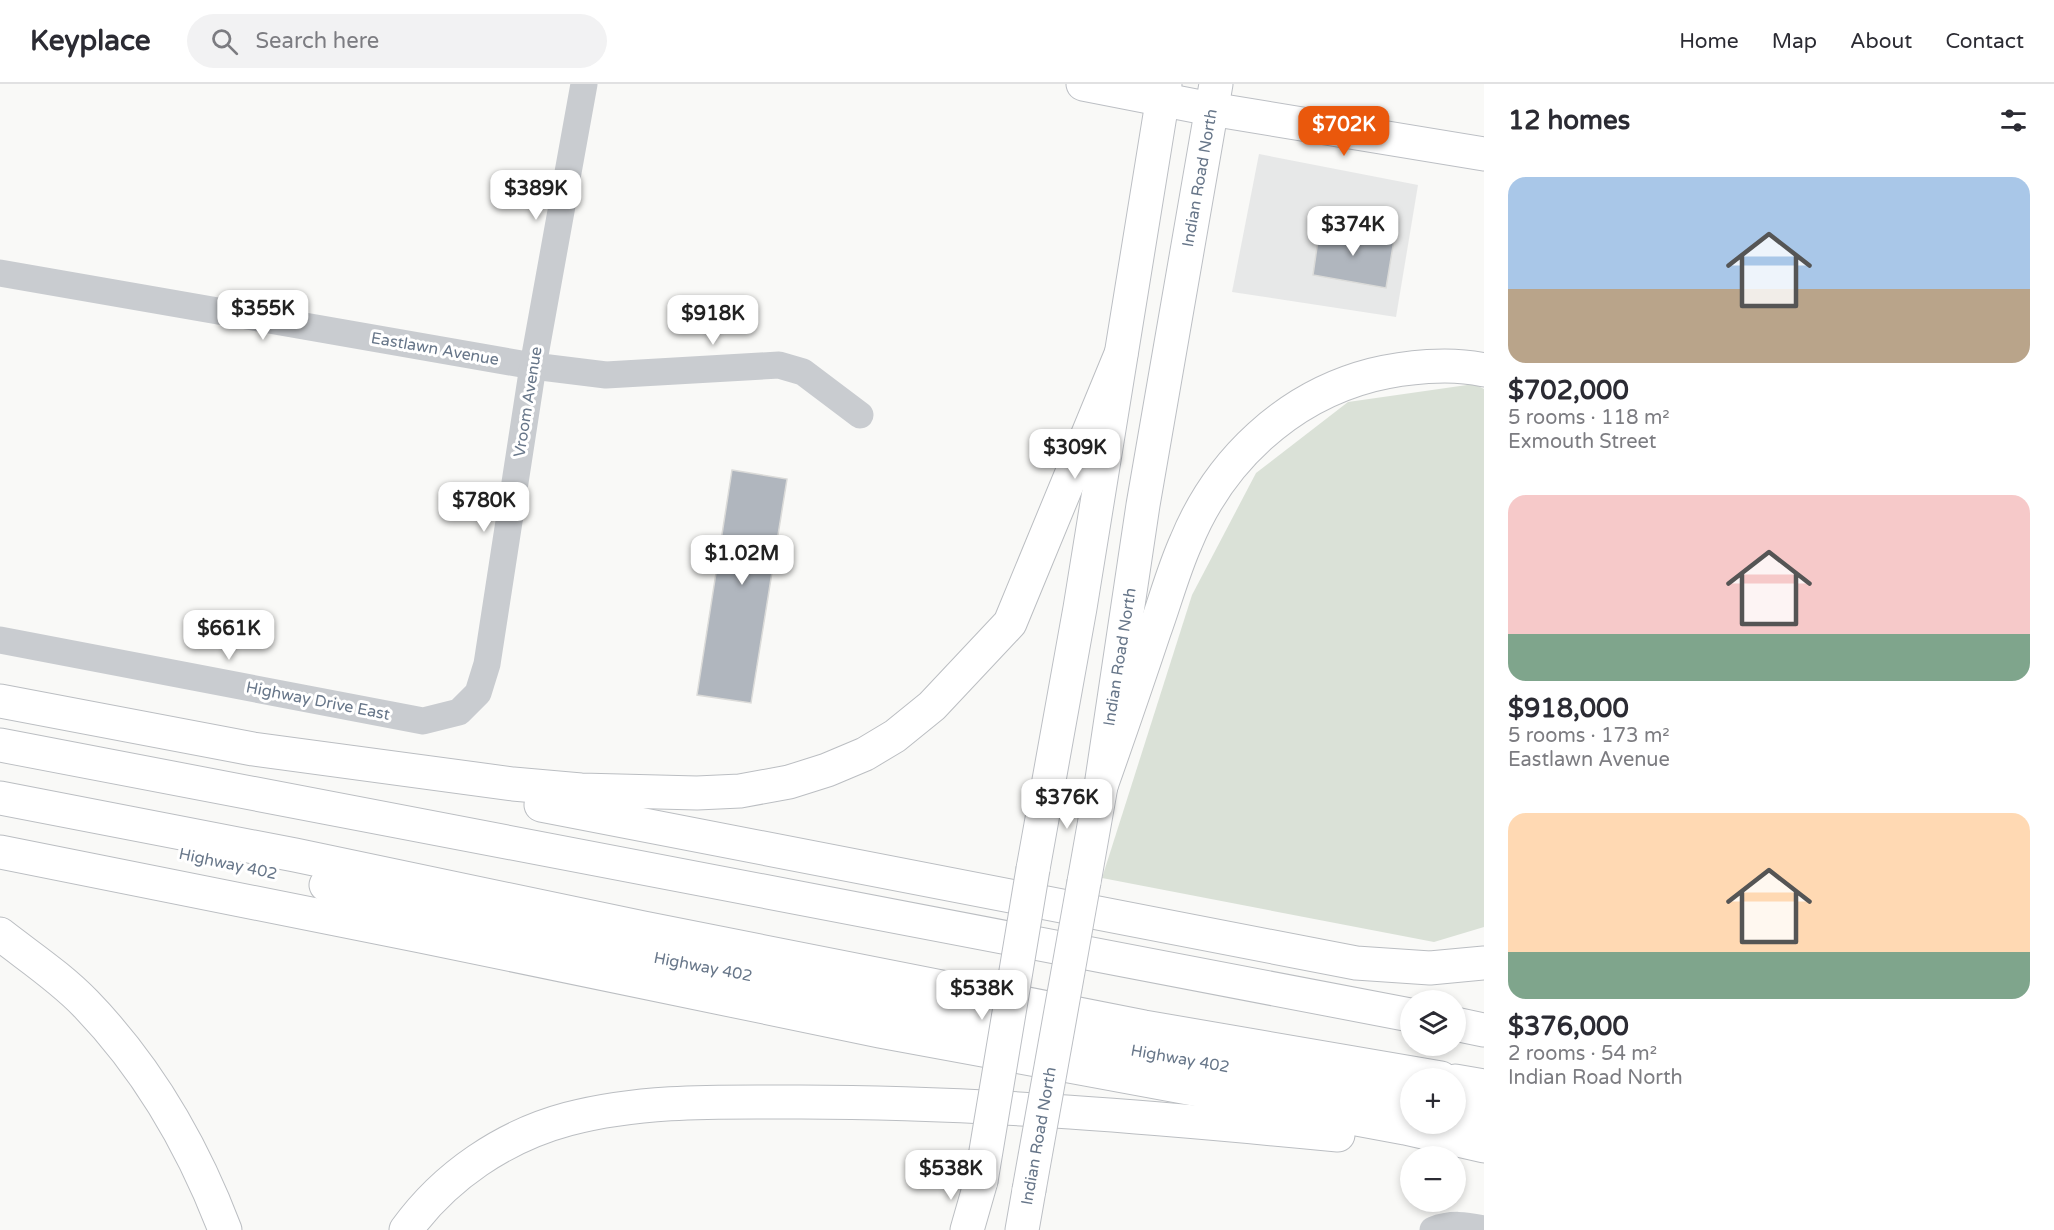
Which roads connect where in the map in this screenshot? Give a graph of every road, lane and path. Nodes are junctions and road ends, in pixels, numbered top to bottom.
1 (584, 84) edge
2 (1083, 84) edge
3 (1164, 92) edge
4 (1214, 97) edge
5 (1484, 154) edge
6 (0, 273) edge
7 (1121, 354) junction
8 (533, 366) junction
9 (1484, 370) edge
10 (860, 415) dead end
11 (0, 640) edge
12 (0, 701) edge
13 (459, 712) joint
14 (0, 746) edge
15 (253, 749) junction
16 (1101, 786) junction
17 (0, 798) edge
18 (0, 816) edge
19 (0, 852) edge
20 (0, 934) edge
21 (1484, 963) edge
22 (1400, 1013) edge
23 (1466, 1026) edge
24 (1484, 1030) edge
25 (1400, 1071) edge
26 (1466, 1083) edge
27 (1484, 1086) edge
28 (1400, 1098) edge
29 (1466, 1110) edge
30 (1484, 1113) edge
31 (1484, 1146) edge
32 (1484, 1152) edge
33 (981, 1181) junction
34 (1484, 1229) edge
35 (225, 1230) edge
36 (406, 1230) edge
37 (967, 1230) edge
38 (972, 1230) edge
39 (1022, 1230) edge
40 (1433, 1230) edge

1 - 8 street, Vroom Avenue
2 - 3 main road
3 - 4 main road
3 - 7 main road
4 - 5 main road
4 - 16 main road, Indian Road North
6 - 8 street, Eastlawn Avenue
7 - 15 main road
7 - 33 main road, bridge
8 - 10 street, Eastlawn Avenue
8 - 13 street, Vroom Avenue
9 - 16 main road
11 - 13 street, Highway Drive East
12 - 15 main road
14 - 22 main road
15 - 21 main road
16 - 39 main road, Indian Road North, bridge
17 - 25 main road
18 - 28 main road, Highway 402
19 - 31 main road
20 - 35 main road
23 - 24 main road
26 - 27 main road
29 - 30 main road
32 - 36 main road
33 - 37 main road
33 - 38 main road
34 - 40 street

